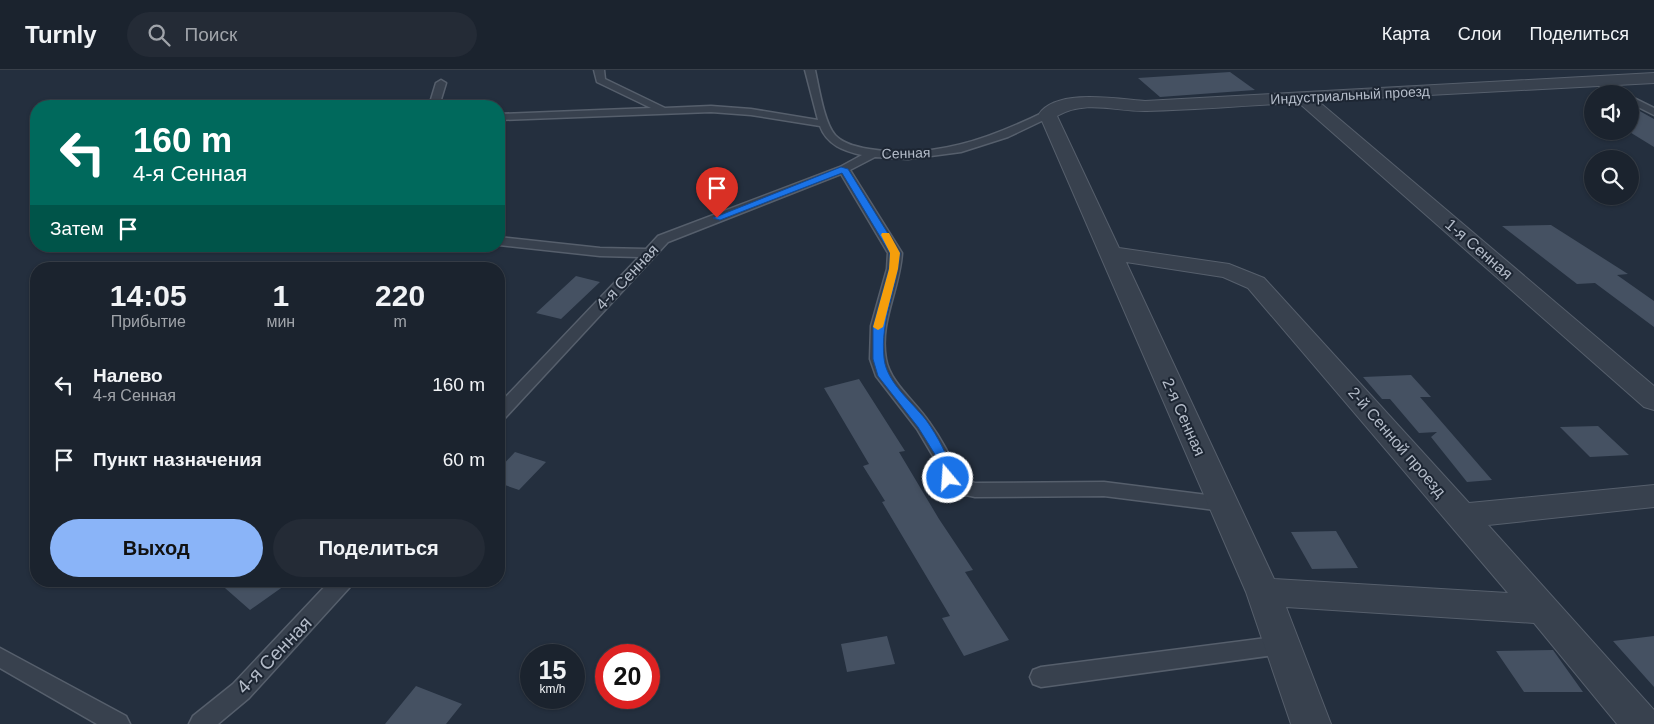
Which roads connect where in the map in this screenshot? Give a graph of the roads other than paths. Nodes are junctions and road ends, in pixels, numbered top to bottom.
1 (599, 70) edge
2 (810, 70) edge
3 (1654, 78) edge
4 (1599, 82) junction
5 (440, 83) dead end
6 (1604, 85) edge
7 (1304, 98) junction
8 (436, 100) edge
9 (1639, 104) edge
10 (665, 111) junction
11 (1654, 112) edge
12 (1048, 114) junction
13 (505, 117) edge
14 (825, 124) junction
15 (872, 154) junction
16 (844, 169) junction
17 (505, 241) edge
18 (649, 253) junction
19 (1110, 253) junction
20 (1654, 401) edge
21 (505, 408) edge
22 (1654, 496) edge
23 (1223, 504) junction
24 (1461, 516) junction
25 (337, 587) edge
26 (1263, 592) junction
27 (1543, 609) junction
28 (1282, 645) junction
29 (0, 657) edge
30 (1041, 677) dead end
31 (118, 724) edge
32 (201, 724) edge
33 (1311, 724) edge
34 (1641, 724) edge

1 - 10 lane
2 - 14 lane, Сенная
3 - 4 street, Индустриальный проезд
4 - 6 lane
4 - 7 street, Индустриальный проезд
5 - 8 lane
7 - 12 street, Индустриальный проезд
7 - 20 street, 1-я Сенная
9 - 11 lane
10 - 13 lane
10 - 14 lane
12 - 15 lane, Сенная
12 - 19 street, 2-я Сенная
14 - 15 lane, Сенная
15 - 16 lane, 4-я Сенная
16 - 18 lane, 4-я Сенная
16 - 23 lane
17 - 18 lane
18 - 21 lane, 4-я Сенная
19 - 23 street, 2-я Сенная
19 - 24 street, 2-й Сенной проезд
22 - 24 street
23 - 26 street, 2-я Сенная
24 - 27 street, 2-й Сенной проезд
25 - 32 lane, 4-я Сенная
26 - 27 street
26 - 28 street, 2-я Сенная
27 - 34 street, 2-й Сенной проезд
28 - 30 lane
28 - 33 street, 2-я Сенная
29 - 31 lane

